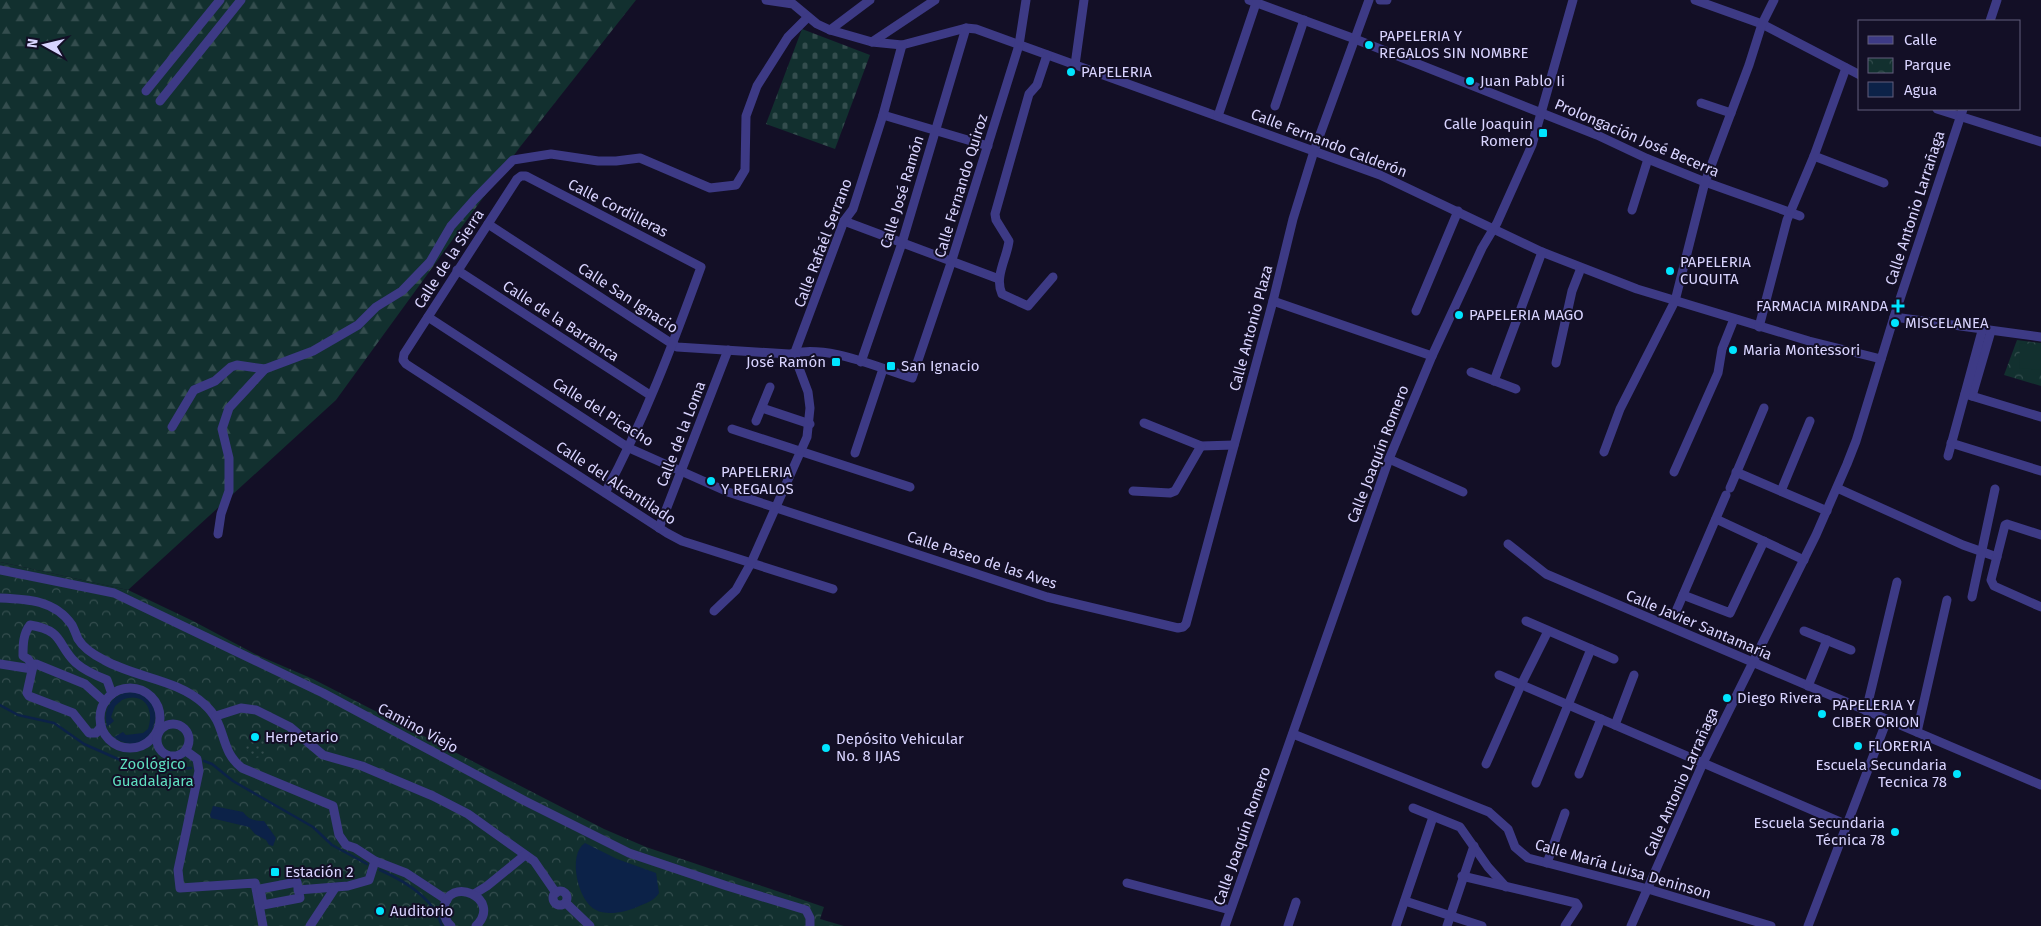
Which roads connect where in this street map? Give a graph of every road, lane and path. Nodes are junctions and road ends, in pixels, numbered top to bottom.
1 (220, 0) edge
2 (241, 0) edge
3 (766, 0) edge
4 (870, 0) edge
5 (936, 0) edge
6 (1026, 0) edge
7 (1084, 0) edge
8 (1369, 0) edge
9 (1380, 0) edge
10 (1388, 0) edge
11 (1573, 0) edge
12 (1695, 0) edge
13 (1774, 0) edge
14 (1997, 0) edge
15 (1252, 1) edge
16 (808, 17) junction
17 (1304, 20) junction
18 (1990, 20) edge
19 (1762, 24) junction
20 (966, 28) junction
21 (830, 30) junction
22 (1355, 39) junction
23 (872, 42) junction
24 (902, 45) junction
25 (1019, 45) junction
26 (1047, 55) junction
27 (1075, 65) junction
28 (1846, 68) junction
29 (1858, 74) edge
30 (146, 91) dead end
31 (160, 101) dead end
32 (1701, 103) dead end
33 (1275, 106) dead end
34 (1943, 110) edge
35 (1731, 113) junction
36 (1961, 113) edge
37 (1542, 114) junction
38 (883, 115) junction
39 (1218, 116) junction
40 (935, 131) junction
41 (2041, 142) edge
42 (988, 146) junction
43 (1314, 150) junction
44 (1814, 156) junction
45 (1648, 159) junction
46 (521, 176) joint
47 (1705, 182) junction
48 (1884, 183) dead end
49 (1632, 210) dead end
50 (1458, 211) junction
51 (1796, 215) junction
52 (844, 221) junction
53 (488, 224) junction
54 (1494, 229) junction
55 (902, 243) junction
56 (1542, 252) junction
57 (951, 263) junction
58 (1581, 268) junction
59 (457, 270) junction
60 (1053, 277) dead end
61 (999, 279) junction
62 (1273, 301) junction
63 (1675, 301) junction
64 (1416, 311) dead end
65 (428, 317) junction
66 (1894, 317) junction
67 (1734, 319) junction
68 (1759, 326) junction
69 (1986, 331) junction
70 (2041, 337) edge
71 (673, 344) junction
72 (728, 350) junction
73 (795, 352) junction
74 (1432, 356) junction
75 (1880, 358) junction
76 (403, 360) joint
77 (861, 362) junction
78 (1556, 363) dead end
79 (265, 369) junction
80 (883, 369) junction
81 (1471, 372) dead end
82 (912, 378) joint
83 (1494, 381) junction
84 (770, 387) dead end
85 (1516, 389) dead end
86 (650, 395) junction
87 (1968, 395) junction
88 (762, 408) junction
89 (1764, 408) dead end
90 (2041, 417) edge
91 (756, 421) dead end
92 (1810, 421) dead end
93 (1144, 423) dead end
94 (810, 424) junction
95 (172, 427) dead end
96 (732, 429) dead end
97 (1951, 443) junction
98 (1234, 445) junction
99 (1201, 446) junction
100 (629, 448) junction
101 (802, 451) junction
102 (1604, 452) dead end
103 (855, 453) dead end
104 (1948, 456) dead end
105 (1390, 458) junction
106 (2041, 471) edge
107 (681, 472) junction
108 (1674, 472) dead end
109 (1736, 472) junction
110 (910, 487) dead end
111 (1837, 488) junction
112 (1995, 489) dead end
113 (1133, 491) dead end
114 (1781, 491) junction
115 (1463, 492) dead end
116 (606, 493) junction
117 (776, 508) junction
118 (1827, 511) junction
119 (1716, 519) junction
120 (659, 528) junction
121 (218, 534) dead end
122 (2041, 535) edge
123 (1764, 541) junction
124 (1508, 544) dead end
125 (1981, 552) junction
126 (1997, 557) junction
127 (1804, 560) junction
128 (751, 563) junction
129 (0, 570) edge
130 (1897, 582) dead end
131 (833, 589) dead end
132 (1683, 595) junction
133 (1972, 597) dead end
134 (0, 598) edge
135 (1948, 600) dead end
136 (2041, 607) edge
137 (714, 611) dead end
138 (1674, 616) dead end
139 (1526, 621) dead end
140 (1183, 627) joint
141 (1548, 630) junction
142 (1804, 631) dead end
143 (1827, 640) junction
144 (1591, 649) junction
145 (1851, 650) dead end
146 (1614, 659) dead end
147 (1752, 663) junction
148 (0, 664) edge
149 (32, 667) junction
150 (1499, 675) dead end
151 (1634, 675) dead end
152 (1520, 685) junction
153 (1808, 686) junction
154 (112, 694) junction
155 (105, 702) junction
156 (1568, 705) junction
157 (1866, 711) junction
158 (216, 716) junction
159 (1601, 719) junction
160 (1887, 720) junction
161 (1615, 725) junction
162 (101, 727) junction
163 (1916, 732) junction
164 (157, 733) junction
165 (1293, 734) junction
166 (186, 751) junction
167 (1703, 763) junction
168 (1486, 764) dead end
169 (1579, 774) dead end
170 (1536, 783) dead end
171 (2041, 785) edge
172 (1413, 808) dead end
173 (1565, 813) dead end
174 (1433, 817) junction
175 (1847, 825) junction
176 (1474, 846) junction
177 (525, 854) junction
178 (375, 861) junction
179 (1547, 863) junction
180 (1462, 876) junction
181 (1127, 883) dead end
182 (487, 886) junction
183 (1506, 887) junction
184 (334, 888) junction
185 (1648, 889) junction
186 (298, 890) junction
187 (474, 894) junction
188 (260, 897) junction
189 (447, 900) junction
190 (1405, 901) junction
191 (1296, 902) dead end
192 (483, 909) junction
193 (1230, 910) junction
194 (1450, 916) junction
195 (263, 926) edge
196 (310, 926) edge
197 (452, 926) edge
198 (476, 926) edge
199 (590, 926) edge
200 (810, 926) edge
201 (1225, 926) edge
202 (1288, 926) edge
203 (1396, 926) edge
204 (1447, 926) edge
205 (1482, 926) edge
206 (1565, 926) edge
207 (1631, 926) edge
208 (1771, 926) edge
209 (1808, 926) edge

1 - 30 street
2 - 31 street
3 - 16 street, Calle Fernando Calderón
4 - 21 street
5 - 23 street
6 - 25 street, Calle Fernando Quiroz
7 - 27 street
8 - 22 street, Calle Antonio Plaza
9 - 10 street
11 - 37 street, Calle Joaquín Romero
12 - 19 street
13 - 19 street
14 - 18 street
15 - 17 street, Prolongación José Becerra
15 - 39 street
16 - 21 street, Calle Fernando Calderón
16 - 79 street
17 - 22 street, Prolongación José Becerra
17 - 33 street
19 - 28 street
19 - 35 street
20 - 24 street, Calle Fernando Calderón
20 - 25 street, Calle Fernando Calderón
20 - 40 street, Calle José Ramón
21 - 23 street, Calle Fernando Calderón
22 - 37 street, Prolongación José Becerra
22 - 43 street, Calle Antonio Plaza
23 - 24 street, Calle Fernando Calderón
24 - 38 street, Calle Rafaél Serrano
25 - 26 street, Calle Fernando Calderón
25 - 42 street, Calle Fernando Quiroz
26 - 27 street, Calle Fernando Calderón
26 - 61 street
27 - 39 street, Calle Fernando Calderón
28 - 29 street
28 - 44 street
32 - 35 street
34 - 36 street
35 - 47 street
36 - 41 street
36 - 66 street, Calle Antonio Larrañaga
37 - 45 street, Prolongación José Becerra
37 - 54 street, Calle Joaquín Romero
38 - 40 street
38 - 52 street, Calle Rafaél Serrano
39 - 43 street, Calle Fernando Calderón
40 - 42 street
40 - 55 street, Calle José Ramón
42 - 57 street, Calle Fernando Quiroz
43 - 50 street, Calle Fernando Calderón
43 - 62 street, Calle Antonio Plaza
44 - 48 street
44 - 51 street
45 - 47 street, Prolongación José Becerra
45 - 49 street
46 - 53 street, Calle de la Sierra
46 - 71 street, Calle Cordilleras
47 - 51 street, Prolongación José Becerra
47 - 63 street
50 - 54 street, Calle Fernando Calderón
50 - 64 street
51 - 68 street
52 - 55 street
52 - 73 street, Calle Rafaél Serrano
53 - 59 street, Calle de la Sierra
53 - 71 street, Calle San Ignacio
54 - 56 street, Calle Fernando Calderón
54 - 74 street, Calle Joaquín Romero
55 - 57 street
55 - 77 street, Calle José Ramón
56 - 58 street, Calle Fernando Calderón
56 - 83 street
57 - 61 street
57 - 82 street, Calle Fernando Quiroz
58 - 63 street, Calle Fernando Calderón
58 - 78 street
59 - 65 street, Calle de la Sierra
59 - 86 street, Calle de la Barranca
60 - 61 street
62 - 74 street
62 - 98 street, Calle Antonio Plaza
63 - 67 street, Calle Fernando Calderón
63 - 102 street
65 - 76 street, Calle de la Sierra
65 - 100 street, Calle del Picacho
66 - 69 street
66 - 75 street, Calle Antonio Larrañaga
67 - 68 street, Calle Fernando Calderón
67 - 108 street
68 - 75 street, Calle Fernando Calderón
69 - 70 street
69 - 87 street
71 - 72 street, Calle San Ignacio
71 - 86 street
72 - 73 street, Calle San Ignacio
72 - 107 street, Calle de la Loma
73 - 77 street, Calle San Ignacio
73 - 94 street
74 - 105 street, Calle Joaquín Romero
75 - 111 street, Calle Antonio Larrañaga
76 - 116 street, Calle del Alcantilado
77 - 80 street, Calle San Ignacio
79 - 95 street
79 - 121 street
80 - 82 street, Calle San Ignacio
80 - 103 street
81 - 83 street
83 - 85 street
84 - 88 street
86 - 100 street
87 - 90 street
87 - 97 street
88 - 91 street
88 - 94 street
89 - 109 street
92 - 114 street
93 - 99 street
94 - 101 street
96 - 101 street
97 - 104 street
97 - 106 street
98 - 99 street
98 - 140 street, Calle Antonio Plaza
99 - 113 street
100 - 107 street, Calle del Picacho
100 - 116 street
101 - 110 street
101 - 117 street
105 - 115 street
105 - 165 street, Calle Joaquín Romero
107 - 117 street, Calle del Picacho
107 - 120 street, Calle de la Loma
109 - 114 street
109 - 119 street
111 - 118 street, Calle Antonio Larrañaga
111 - 125 street
112 - 125 street
114 - 118 street
116 - 120 street, Calle del Alcantilado
117 - 128 street
117 - 140 street, Calle Paseo de las Aves
118 - 127 street, Calle Antonio Larrañaga
119 - 123 street
119 - 132 street
120 - 128 street, Calle del Alcantilado
122 - 126 street
123 - 127 street
123 - 132 street
124 - 147 street, Calle Javier Santamaría
125 - 126 street
125 - 133 street
126 - 136 street
127 - 147 street, Calle Antonio Larrañaga
128 - 131 street, Calle del Alcantilado
128 - 137 street
129 - 200 street, Camino Viejo
130 - 157 street
132 - 138 street
134 - 158 street
135 - 163 street
139 - 141 street
141 - 144 street
141 - 152 street
142 - 143 street
143 - 145 street
143 - 153 street
144 - 146 street
144 - 156 street
147 - 153 street, Calle Javier Santamaría
147 - 167 street, Calle Antonio Larrañaga
148 - 149 street
149 - 154 street
149 - 155 street
149 - 162 street
150 - 152 street
151 - 161 street
152 - 156 street
152 - 168 street
153 - 157 street, Calle Javier Santamaría
154 - 155 street
154 - 164 street
155 - 162 street
156 - 159 street
156 - 170 street
157 - 160 street, Calle Javier Santamaría
158 - 177 street
158 - 178 street
159 - 161 street
159 - 169 street
160 - 163 street, Calle Javier Santamaría
160 - 175 street
161 - 167 street
162 - 164 street
163 - 171 street, Calle Javier Santamaría
164 - 166 street
164 - 166 street
165 - 179 street, Calle María Luisa Deninson
165 - 193 street, Calle Joaquín Romero
166 - 188 street
167 - 175 street
167 - 185 street, Calle Antonio Larrañaga
172 - 174 street
173 - 179 street
174 - 176 street
174 - 190 street
175 - 209 street
176 - 180 street
176 - 183 street
177 - 182 street
177 - 199 street
178 - 184 street
178 - 189 street
179 - 185 street, Calle María Luisa Deninson
180 - 183 street
180 - 194 street
181 - 193 street
182 - 187 street
182 - 192 street
183 - 206 street
184 - 186 street
184 - 196 street
185 - 207 street, Calle Antonio Larrañaga
185 - 208 street, Calle María Luisa Deninson
186 - 188 street
186 - 188 street
187 - 189 street
187 - 192 street
188 - 195 street
189 - 197 street
190 - 194 street
190 - 203 street
191 - 202 street
192 - 198 street
193 - 201 street, Calle Joaquín Romero
194 - 204 street
194 - 205 street

